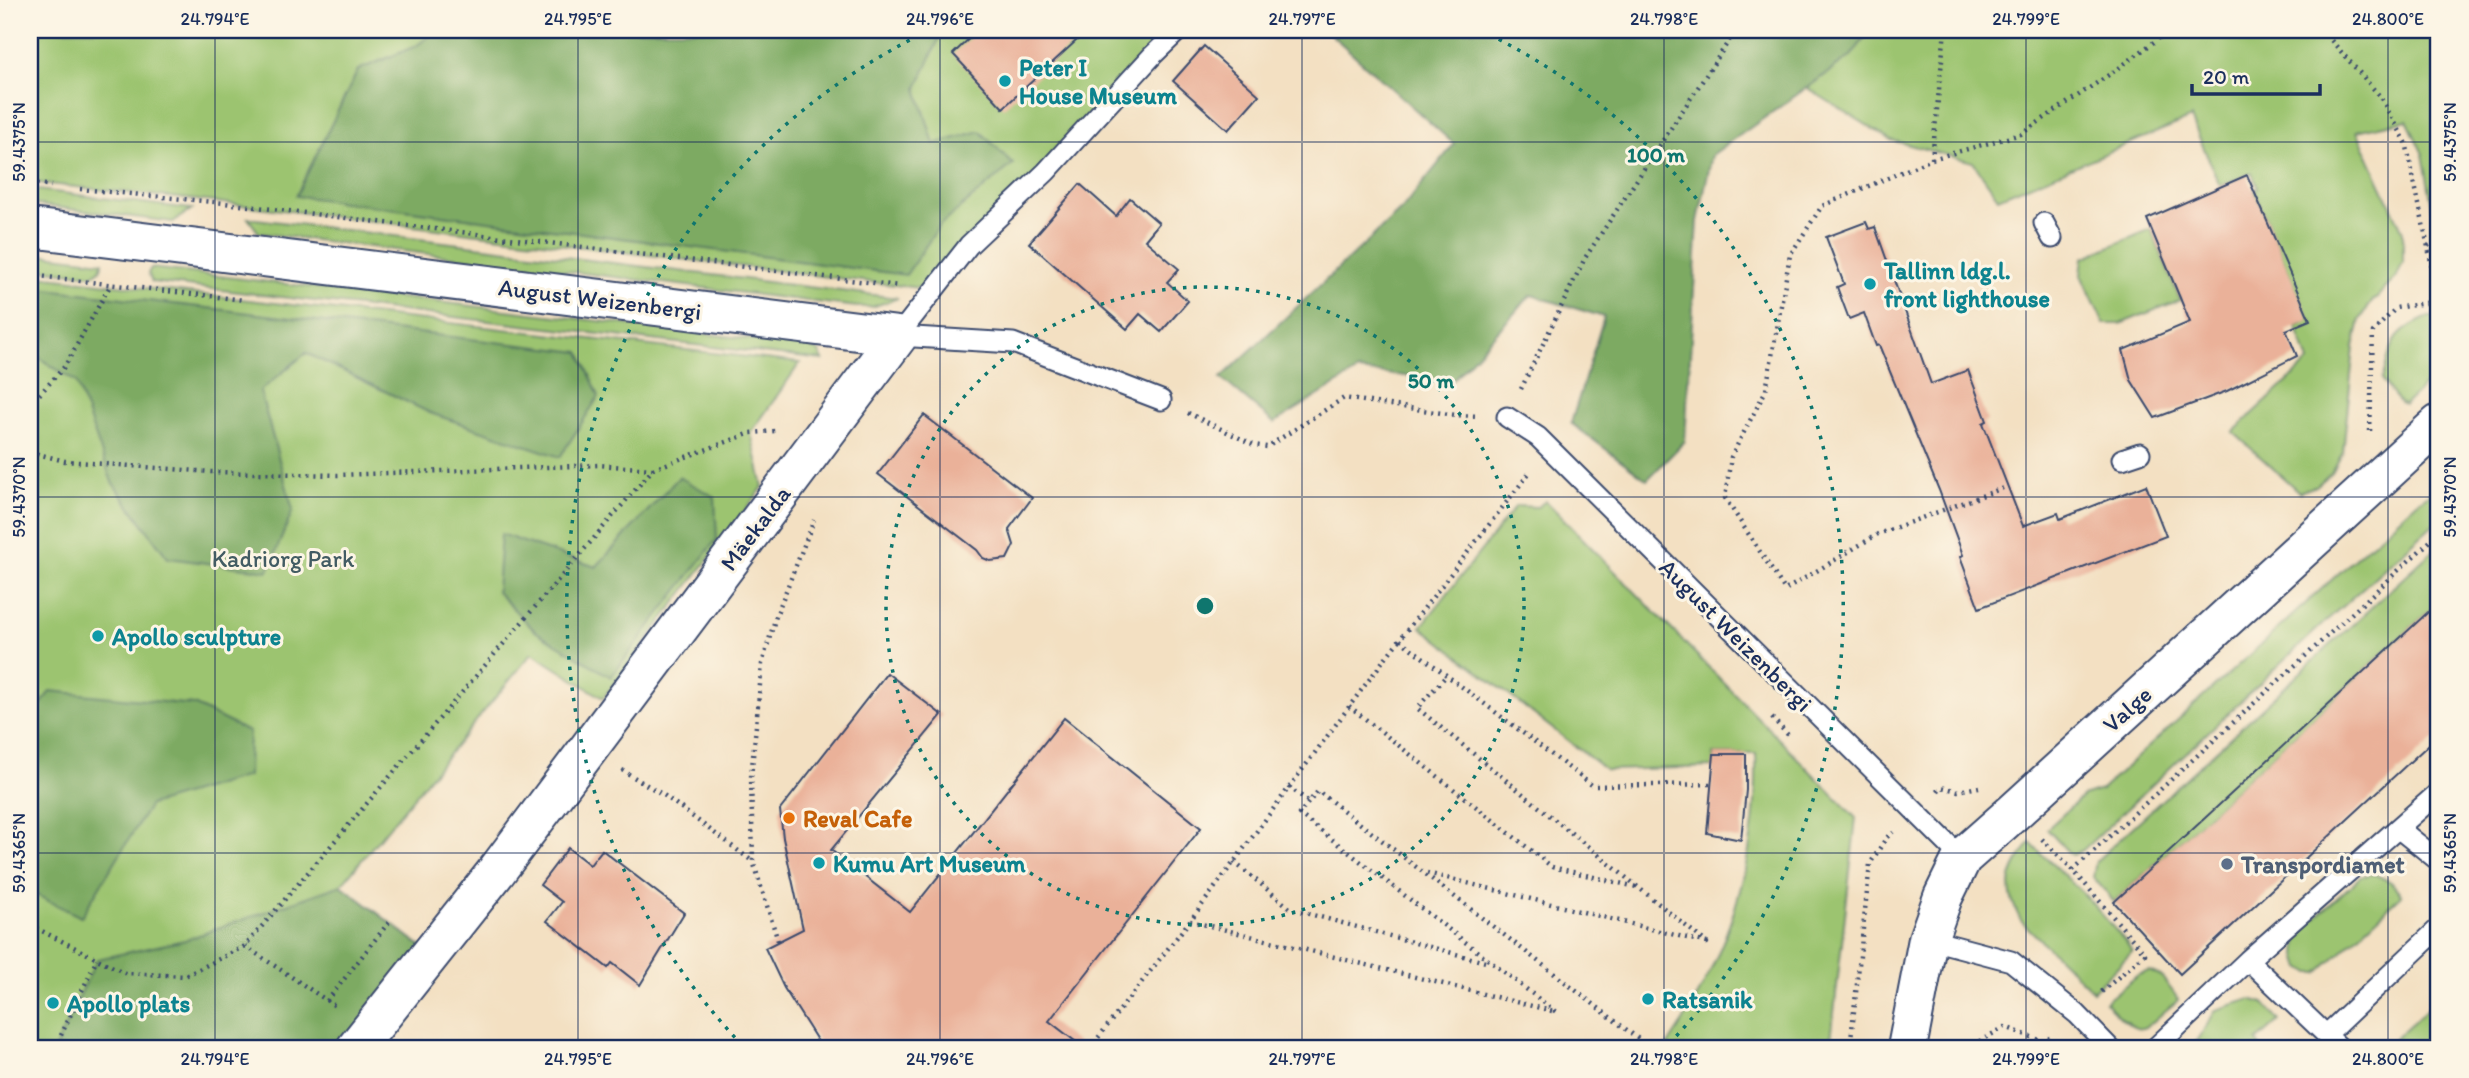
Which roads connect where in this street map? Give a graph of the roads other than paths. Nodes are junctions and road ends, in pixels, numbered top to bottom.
1 (1179, 30) edge
2 (30, 228) edge
3 (898, 337) junction
4 (1161, 400) road end
5 (1507, 417) road end
6 (2439, 424) edge
7 (2439, 792) edge
8 (2398, 828) junction
9 (1962, 858) junction
10 (2439, 861) edge
11 (2439, 928) edge
12 (1928, 939) junction
13 (2248, 960) junction
14 (363, 1039) edge
15 (2333, 1041) edge
16 (1907, 1048) edge
17 (2110, 1048) edge
18 (2155, 1048) edge

1 - 3 lane, Mäekalda
2 - 3 street, August Weizenbergi
3 - 4 lane, August Weizenbergi
3 - 14 street, Mäekalda
5 - 9 lane, August Weizenbergi
6 - 9 street, Valge
7 - 8 lane
8 - 10 lane
8 - 13 lane
9 - 12 street, Valge
11 - 15 lane
12 - 16 street, Valge
12 - 17 lane
13 - 15 lane
13 - 18 lane

